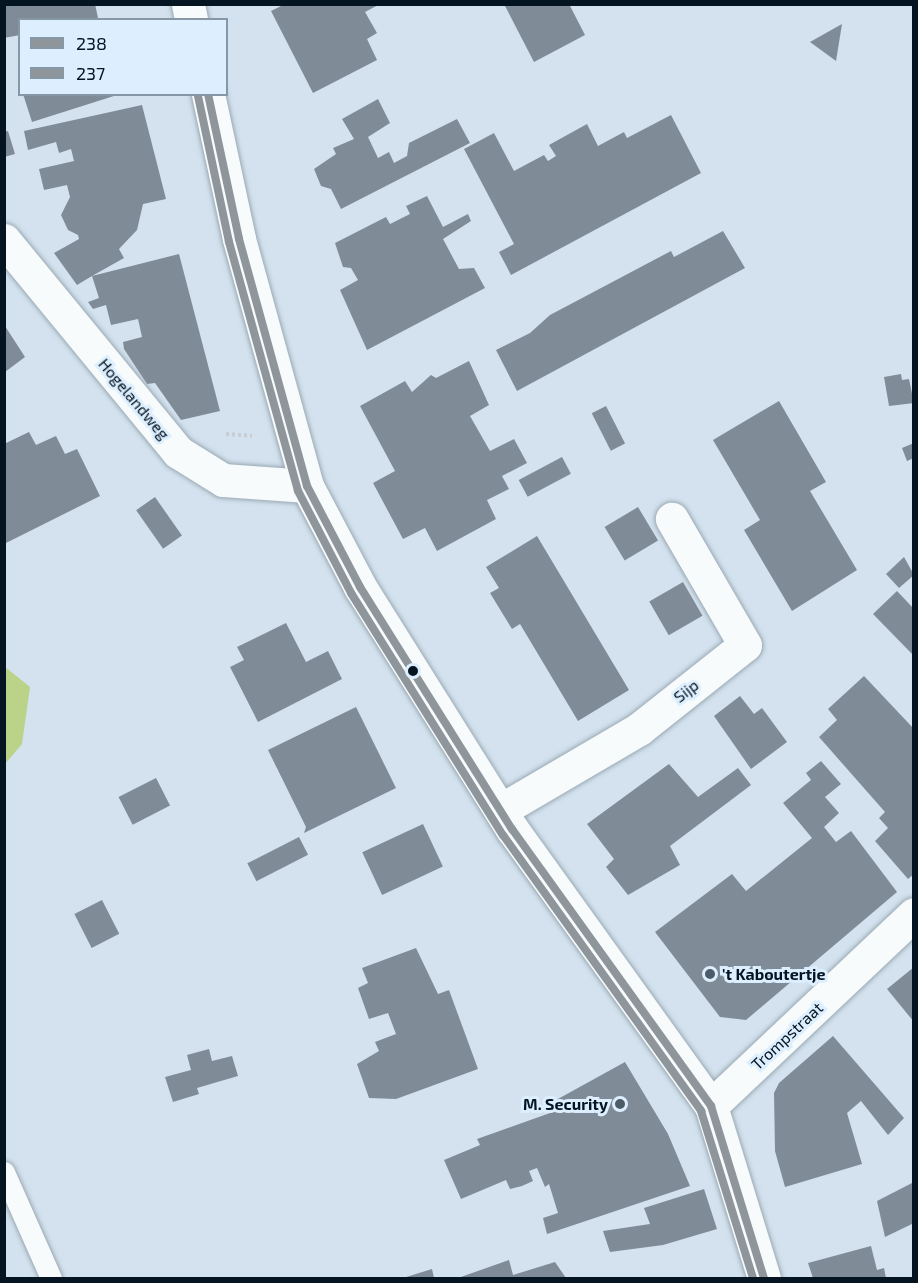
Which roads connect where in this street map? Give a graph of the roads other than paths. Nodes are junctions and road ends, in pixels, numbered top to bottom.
1 (208, 96) edge
2 (4, 240) edge
3 (307, 486) junction
4 (672, 519) dead end
5 (501, 810) junction
6 (914, 914) edge
7 (711, 1106) junction
8 (4, 1172) edge
9 (51, 1278) edge
10 (764, 1278) edge

1 - 3 main road
2 - 3 main road, Hogelandweg
3 - 5 main road
4 - 5 main road, Sijp
5 - 7 main road
6 - 7 main road, Trompstraat
7 - 10 main road
8 - 9 lane

